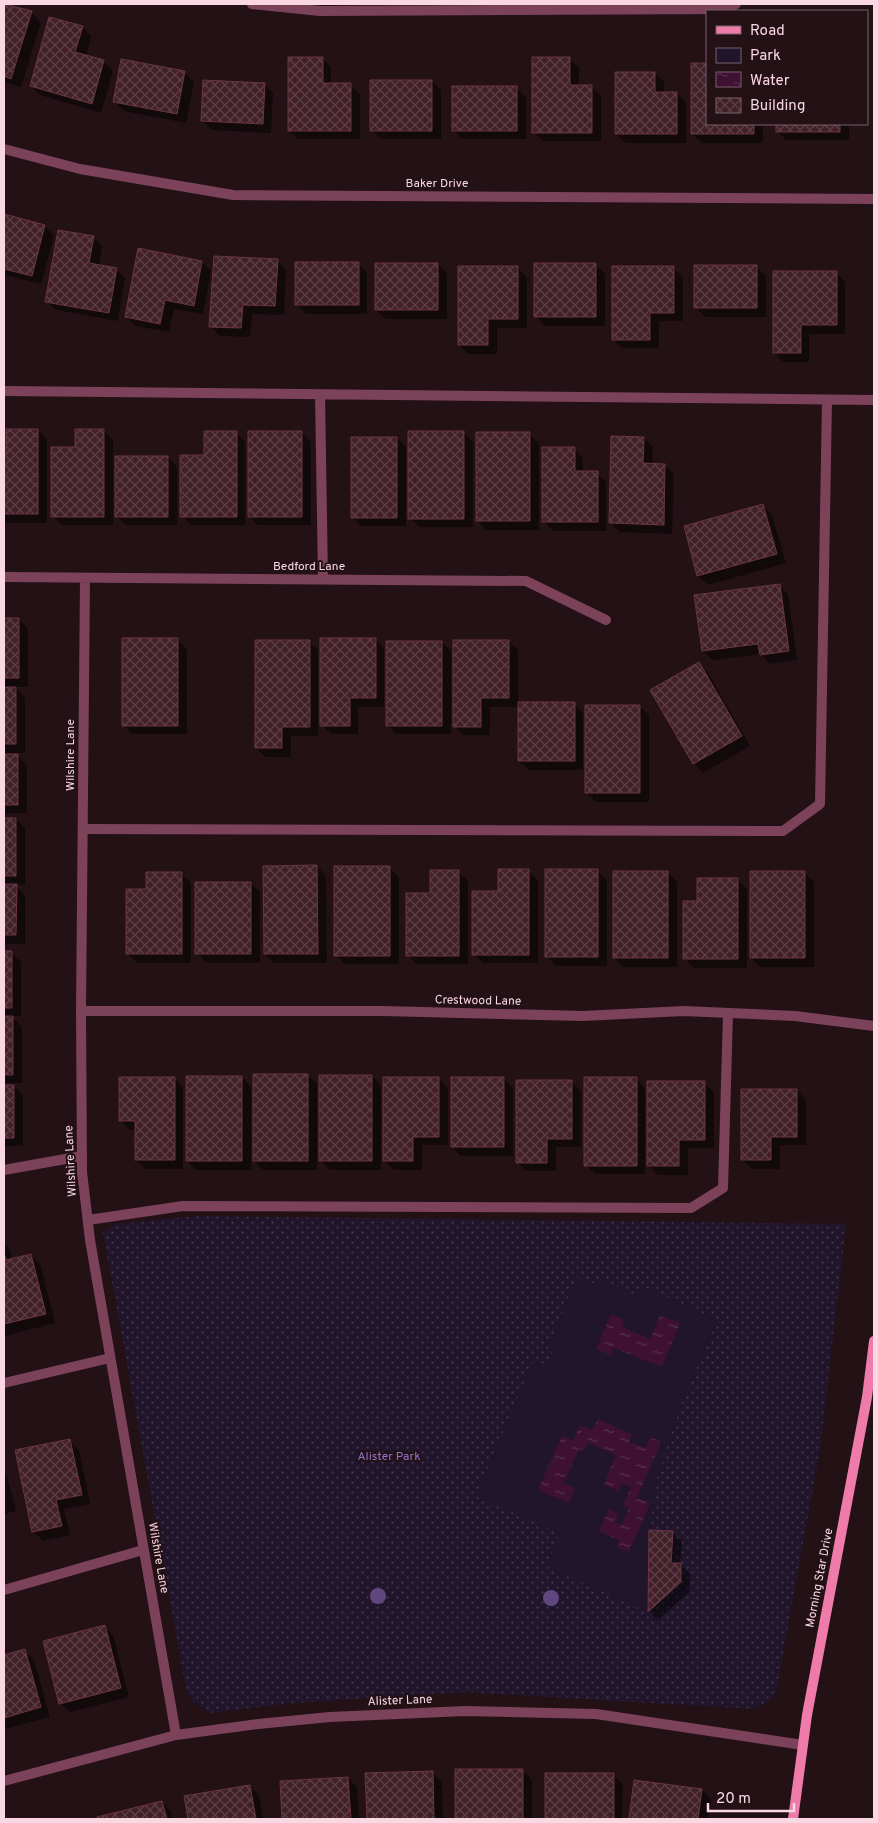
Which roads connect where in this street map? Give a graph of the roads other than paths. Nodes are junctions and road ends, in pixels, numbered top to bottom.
1 (252, 4) edge
2 (736, 4) edge
3 (4, 150) edge
4 (874, 200) edge
5 (4, 391) edge
6 (320, 394) junction
7 (826, 400) junction
8 (874, 400) edge
9 (4, 577) edge
10 (85, 578) junction
11 (323, 579) junction
12 (606, 620) dead end
13 (83, 829) junction
14 (81, 1012) junction
15 (728, 1013) junction
16 (874, 1026) edge
17 (82, 1156) junction
18 (4, 1170) edge
19 (88, 1220) junction
20 (874, 1342) edge
21 (110, 1358) junction
22 (4, 1383) edge
23 (871, 1398) edge
24 (143, 1550) junction
25 (4, 1590) edge
26 (176, 1735) junction
27 (803, 1745) junction
28 (4, 1781) edge
29 (793, 1819) edge

1 - 2 street
3 - 4 street, Baker Drive
5 - 6 street
6 - 7 street
6 - 11 street
7 - 8 street
7 - 13 street
9 - 10 street, Bedford Lane
10 - 11 street, Bedford Lane
10 - 13 street, Wilshire Lane
11 - 12 street, Bedford Lane
13 - 14 street, Wilshire Lane
14 - 15 street, Crestwood Lane
14 - 17 street, Wilshire Lane
15 - 16 street, Crestwood Lane
15 - 19 street
17 - 18 street
17 - 19 street, Wilshire Lane
19 - 21 street, Wilshire Lane
20 - 23 street, Morning Star Drive
21 - 22 street
21 - 24 street, Wilshire Lane
23 - 27 street, Morning Star Drive
24 - 25 street
24 - 26 street, Wilshire Lane
26 - 27 street, Alister Lane
26 - 28 street, Alister Lane
27 - 29 street, Morning Star Drive

